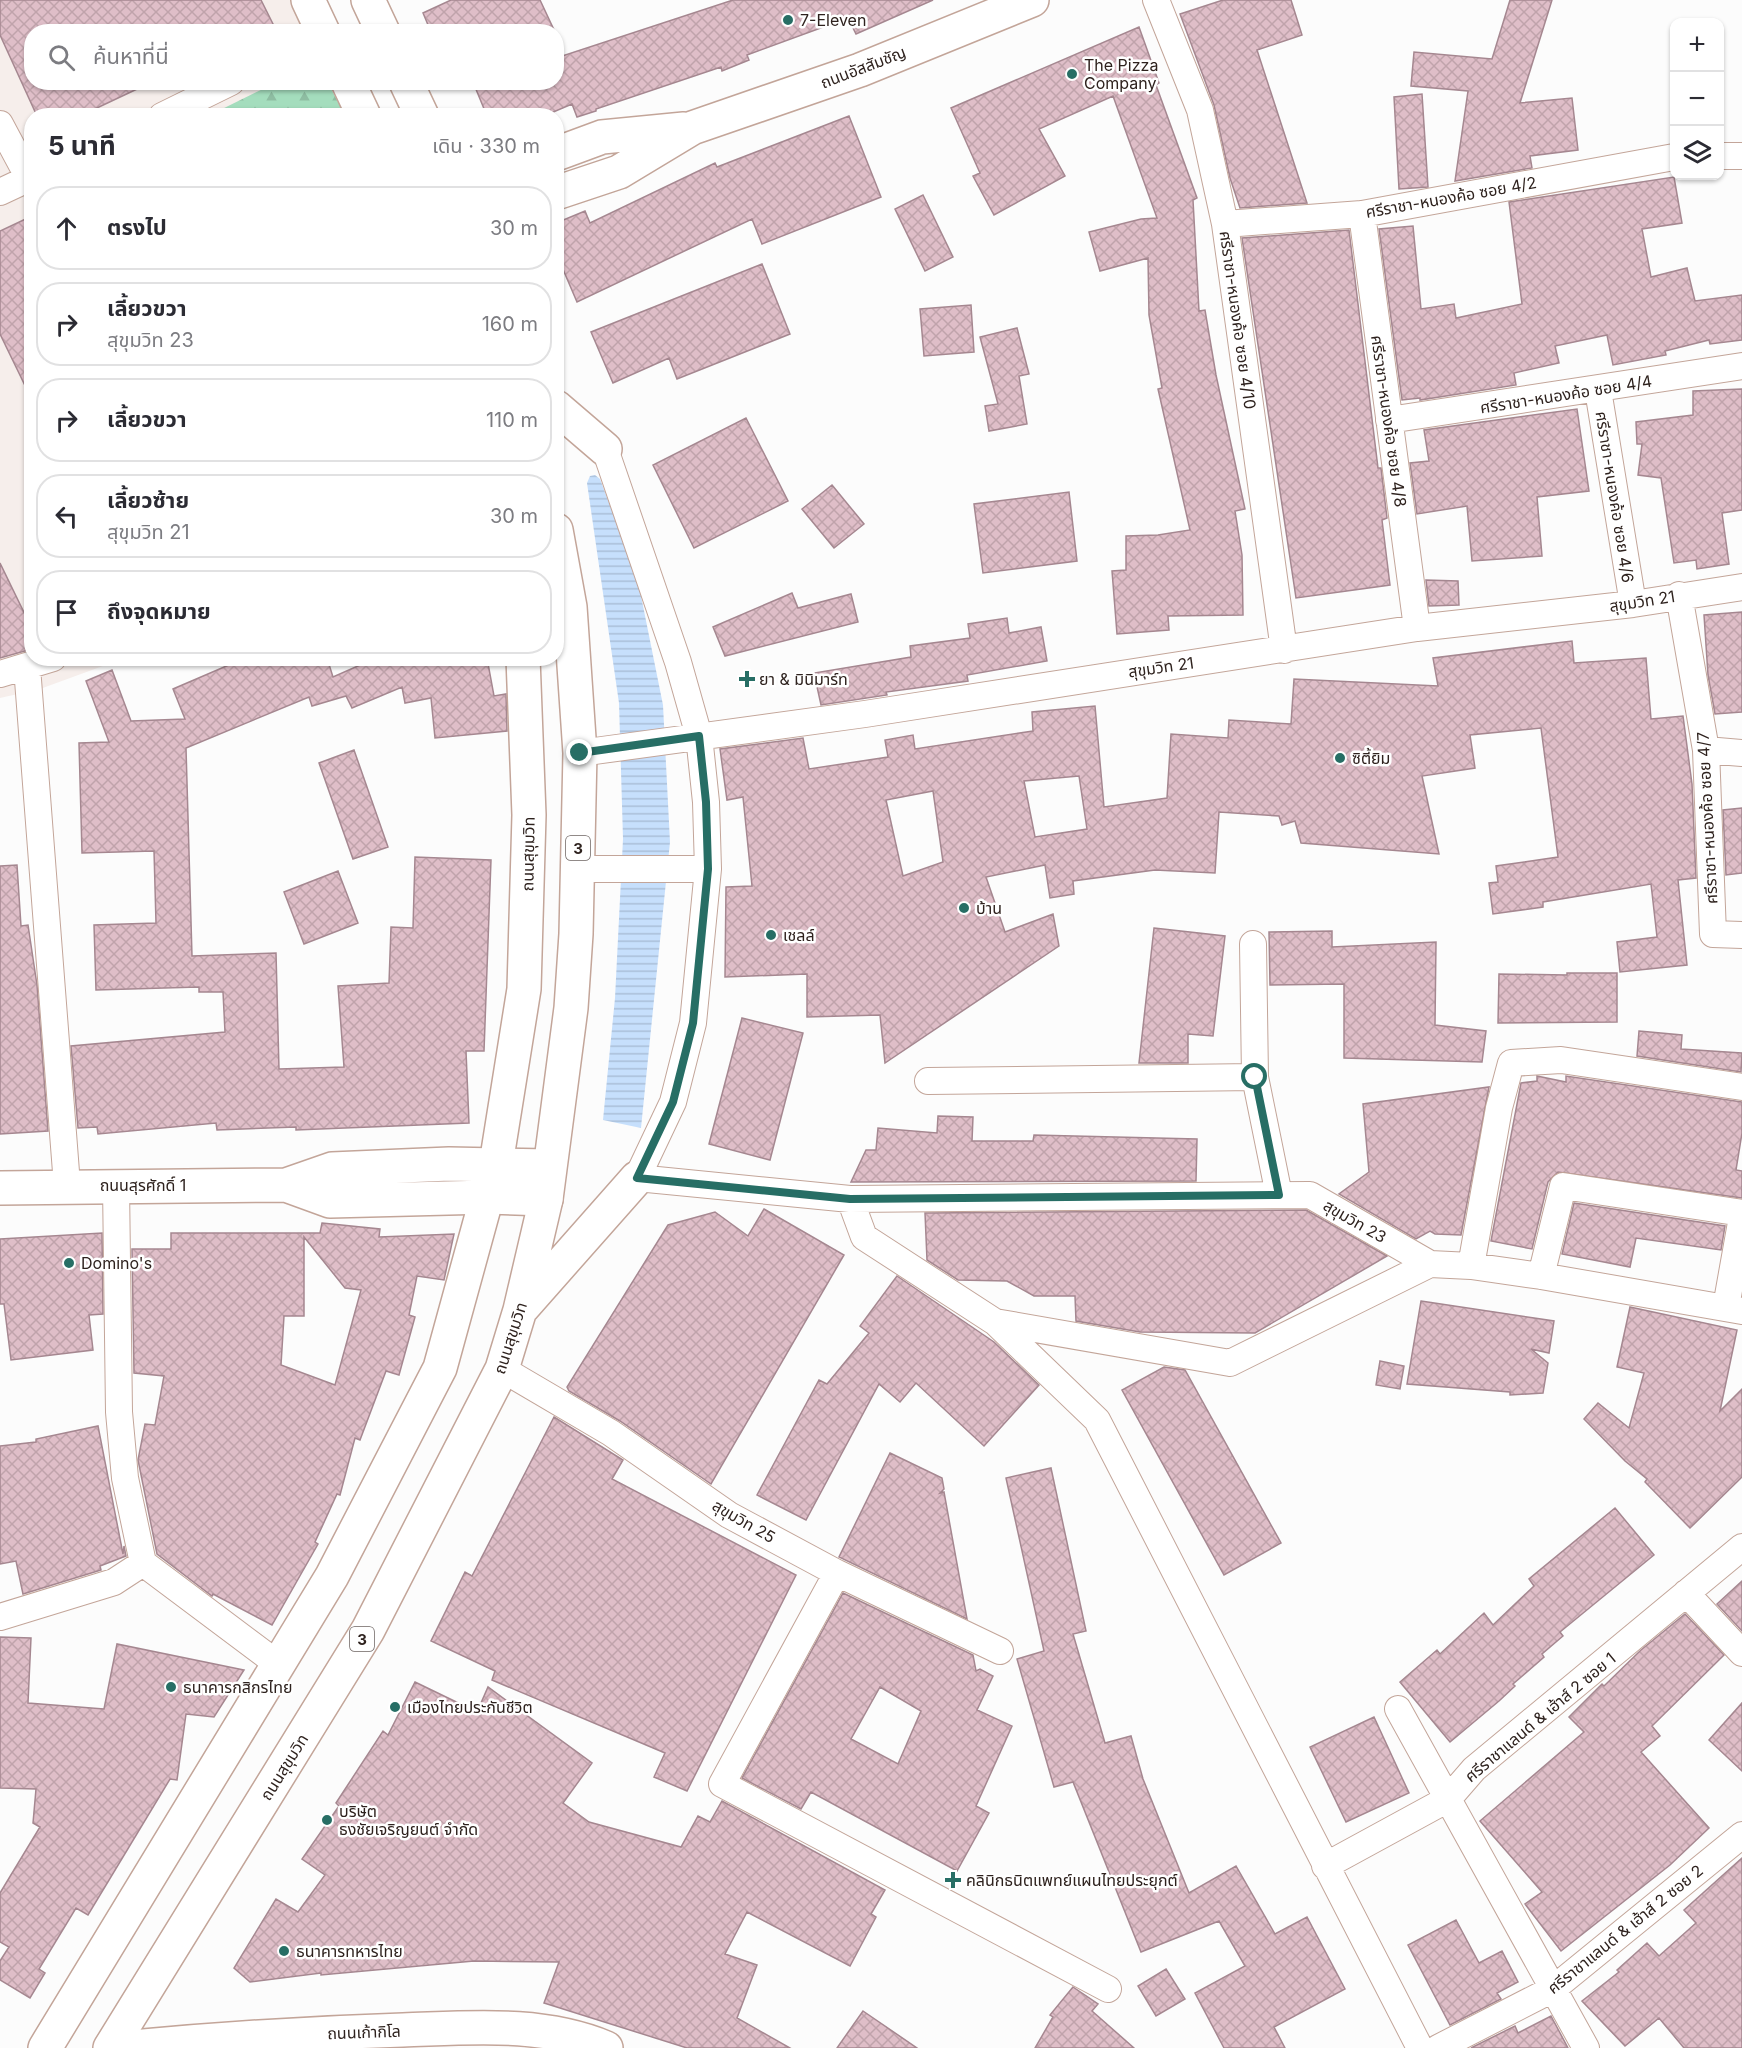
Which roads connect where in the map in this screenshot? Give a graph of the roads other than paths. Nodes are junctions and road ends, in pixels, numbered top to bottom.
1 (308, 0) edge
2 (368, 0) edge
3 (1032, 0) edge
4 (1156, 0) edge
5 (319, 24) edge
6 (378, 24) edge
7 (215, 90) edge
8 (352, 90) edge
9 (410, 90) edge
10 (178, 108) edge
11 (360, 108) edge
12 (418, 108) edge
13 (0, 124) edge
14 (692, 128) junction
15 (564, 151) edge
16 (1724, 156) edge
17 (1742, 156) edge
18 (1670, 158) edge
19 (24, 167) edge
20 (24, 183) edge
21 (564, 190) edge
22 (0, 192) edge
23 (1362, 214) junction
24 (1225, 224) junction
25 (1742, 366) edge
26 (1598, 390) junction
27 (564, 414) edge
28 (1389, 420) junction
29 (604, 449) joint
30 (564, 574) edge
31 (1742, 586) edge
32 (1679, 595) junction
33 (1633, 604) junction
34 (1417, 628) junction
35 (1284, 650) junction
36 (523, 666) edge
37 (27, 667) joint
38 (0, 674) edge
39 (699, 736) junction
40 (1706, 750) junction
41 (580, 753) junction
42 (1742, 753) edge
43 (578, 869) junction
44 (708, 869) junction
45 (1742, 935) edge
46 (1253, 944) dead end
47 (1255, 1077) junction
48 (928, 1081) dead end
49 (1742, 1087) edge
50 (496, 1164) junction
51 (549, 1166) junction
52 (637, 1178) junction
53 (67, 1185) junction
54 (116, 1185) junction
55 (286, 1185) junction
56 (0, 1188) edge
57 (1279, 1195) junction
58 (488, 1197) junction
59 (546, 1199) junction
60 (850, 1199) junction
61 (1742, 1215) edge
62 (1431, 1264) junction
63 (1471, 1266) junction
64 (1541, 1276) junction
65 (1734, 1309) edge
66 (520, 1310) junction
67 (995, 1322) junction
68 (502, 1369) junction
69 (1742, 1547) edge
70 (142, 1563) junction
71 (837, 1573) junction
72 (1686, 1593) junction
73 (0, 1617) edge
74 (1000, 1651) dead end
75 (1742, 1653) edge
76 (279, 1665) junction
77 (1398, 1708) dead end
78 (1448, 1799) junction
79 (1742, 1835) edge
80 (1325, 1866) junction
81 (1108, 1989) dead end
82 (1553, 1989) junction
83 (45, 2048) edge
84 (110, 2048) edge
85 (121, 2048) edge
86 (606, 2048) edge
87 (1420, 2048) edge
88 (1438, 2048) edge
89 (1586, 2048) edge

1 - 5 main road
2 - 6 main road
3 - 14 main road, ถนนอัสสัมชัญ
4 - 24 street, ศรีราชา-หนองค้อ ซอย 4/10
7 - 10 street
8 - 11 main road
9 - 12 main road
13 - 19 street
14 - 15 main road, ถนนอัสสัมชัญ
14 - 21 main road, ถนนอัสสัมชัญ
16 - 17 street
18 - 23 street, ศรีราชา-หนองค้อ ซอย 4/2
20 - 22 street
23 - 24 street, ศรีราชา-หนองค้อ ซอย 4/2
23 - 28 street, ศรีราชา-หนองค้อ ซอย 4/8
24 - 35 street, ศรีราชา-หนองค้อ ซอย 4/10
25 - 26 street, ศรีราชา-หนองค้อ ซอย 4/4
26 - 28 street, ศรีราชา-หนองค้อ ซอย 4/4
26 - 33 street, ศรีราชา-หนองค้อ ซอย 4/6
27 - 29 main road
28 - 34 street, ศรีราชา-หนองค้อ ซอย 4/8
29 - 39 street
30 - 41 main road, ถนนสุขุมวิท / 3
31 - 32 street, สุขุมวิท 21
32 - 33 street, สุขุมวิท 21
32 - 40 street, ศรีราชา-หนองค้อ ซอย 4/7
33 - 34 street, สุขุมวิท 21
34 - 35 street, สุขุมวิท 21
35 - 39 street, สุขุมวิท 21
36 - 50 main road, ถนนสุขุมวิท
37 - 38 street
37 - 53 street
39 - 41 street, สุขุมวิท 21
39 - 44 street
40 - 42 street
40 - 45 street, ศรีราชา-หนองค้อ ซอย 4/7
41 - 43 main road, ถนนสุขุมวิท / 3
43 - 44 street
43 - 51 main road, ถนนสุขุมวิท / 3
44 - 52 street
46 - 47 street
47 - 48 street
47 - 57 street
49 - 63 street
50 - 51 main road, ถนนสุรศักดิ์ 1
50 - 55 main road, ถนนสุรศักดิ์ 1
50 - 58 main road, ถนนสุขุมวิท
51 - 59 main road, ถนนสุขุมวิท / 3
52 - 60 street, สุขุมวิท 23
52 - 66 main road
53 - 54 main road, ถนนสุรศักดิ์ 1
53 - 56 main road, ถนนสุรศักดิ์ 1
54 - 55 main road, ถนนสุรศักดิ์ 1
54 - 70 street
55 - 58 main road, ถนนสุรศักดิ์ 1
57 - 60 street, สุขุมวิท 23
57 - 62 street, สุขุมวิท 23
58 - 59 main road, ถนนสุรศักดิ์ 1
58 - 76 main road, ถนนสุขุมวิท
59 - 66 main road, ถนนสุขุมวิท / 3
60 - 67 street
61 - 64 street
61 - 65 street
62 - 63 street, สุขุมวิท 23
62 - 67 street
63 - 64 street, สุขุมวิท 23
64 - 65 street, สุขุมวิท 23
66 - 68 main road, ถนนสุขุมวิท / 3
67 - 80 street
68 - 71 street, สุขุมวิท 25
68 - 84 main road, ถนนสุขุมวิท / 3
69 - 72 street, ศรีราชาแลนด์ & เฮ้าส์ 2 ซอย 1
70 - 73 street
70 - 76 street
71 - 74 street, สุขุมวิท 25
71 - 81 street
72 - 75 street
72 - 78 street, ศรีราชาแลนด์ & เฮ้าส์ 2 ซอย 1
76 - 83 main road, ถนนสุขุมวิท
77 - 78 street
78 - 80 street, ศรีราชาแลนด์ & เฮ้าส์ 2 ซอย 1
78 - 82 street
79 - 82 street, ศรีราชาแลนด์ & เฮ้าส์ 2 ซอย 2
80 - 87 street
82 - 88 street, ศรีราชาแลนด์ & เฮ้าส์ 2 ซอย 2
82 - 89 street
85 - 86 main road, ถนนเก้ากิโล

